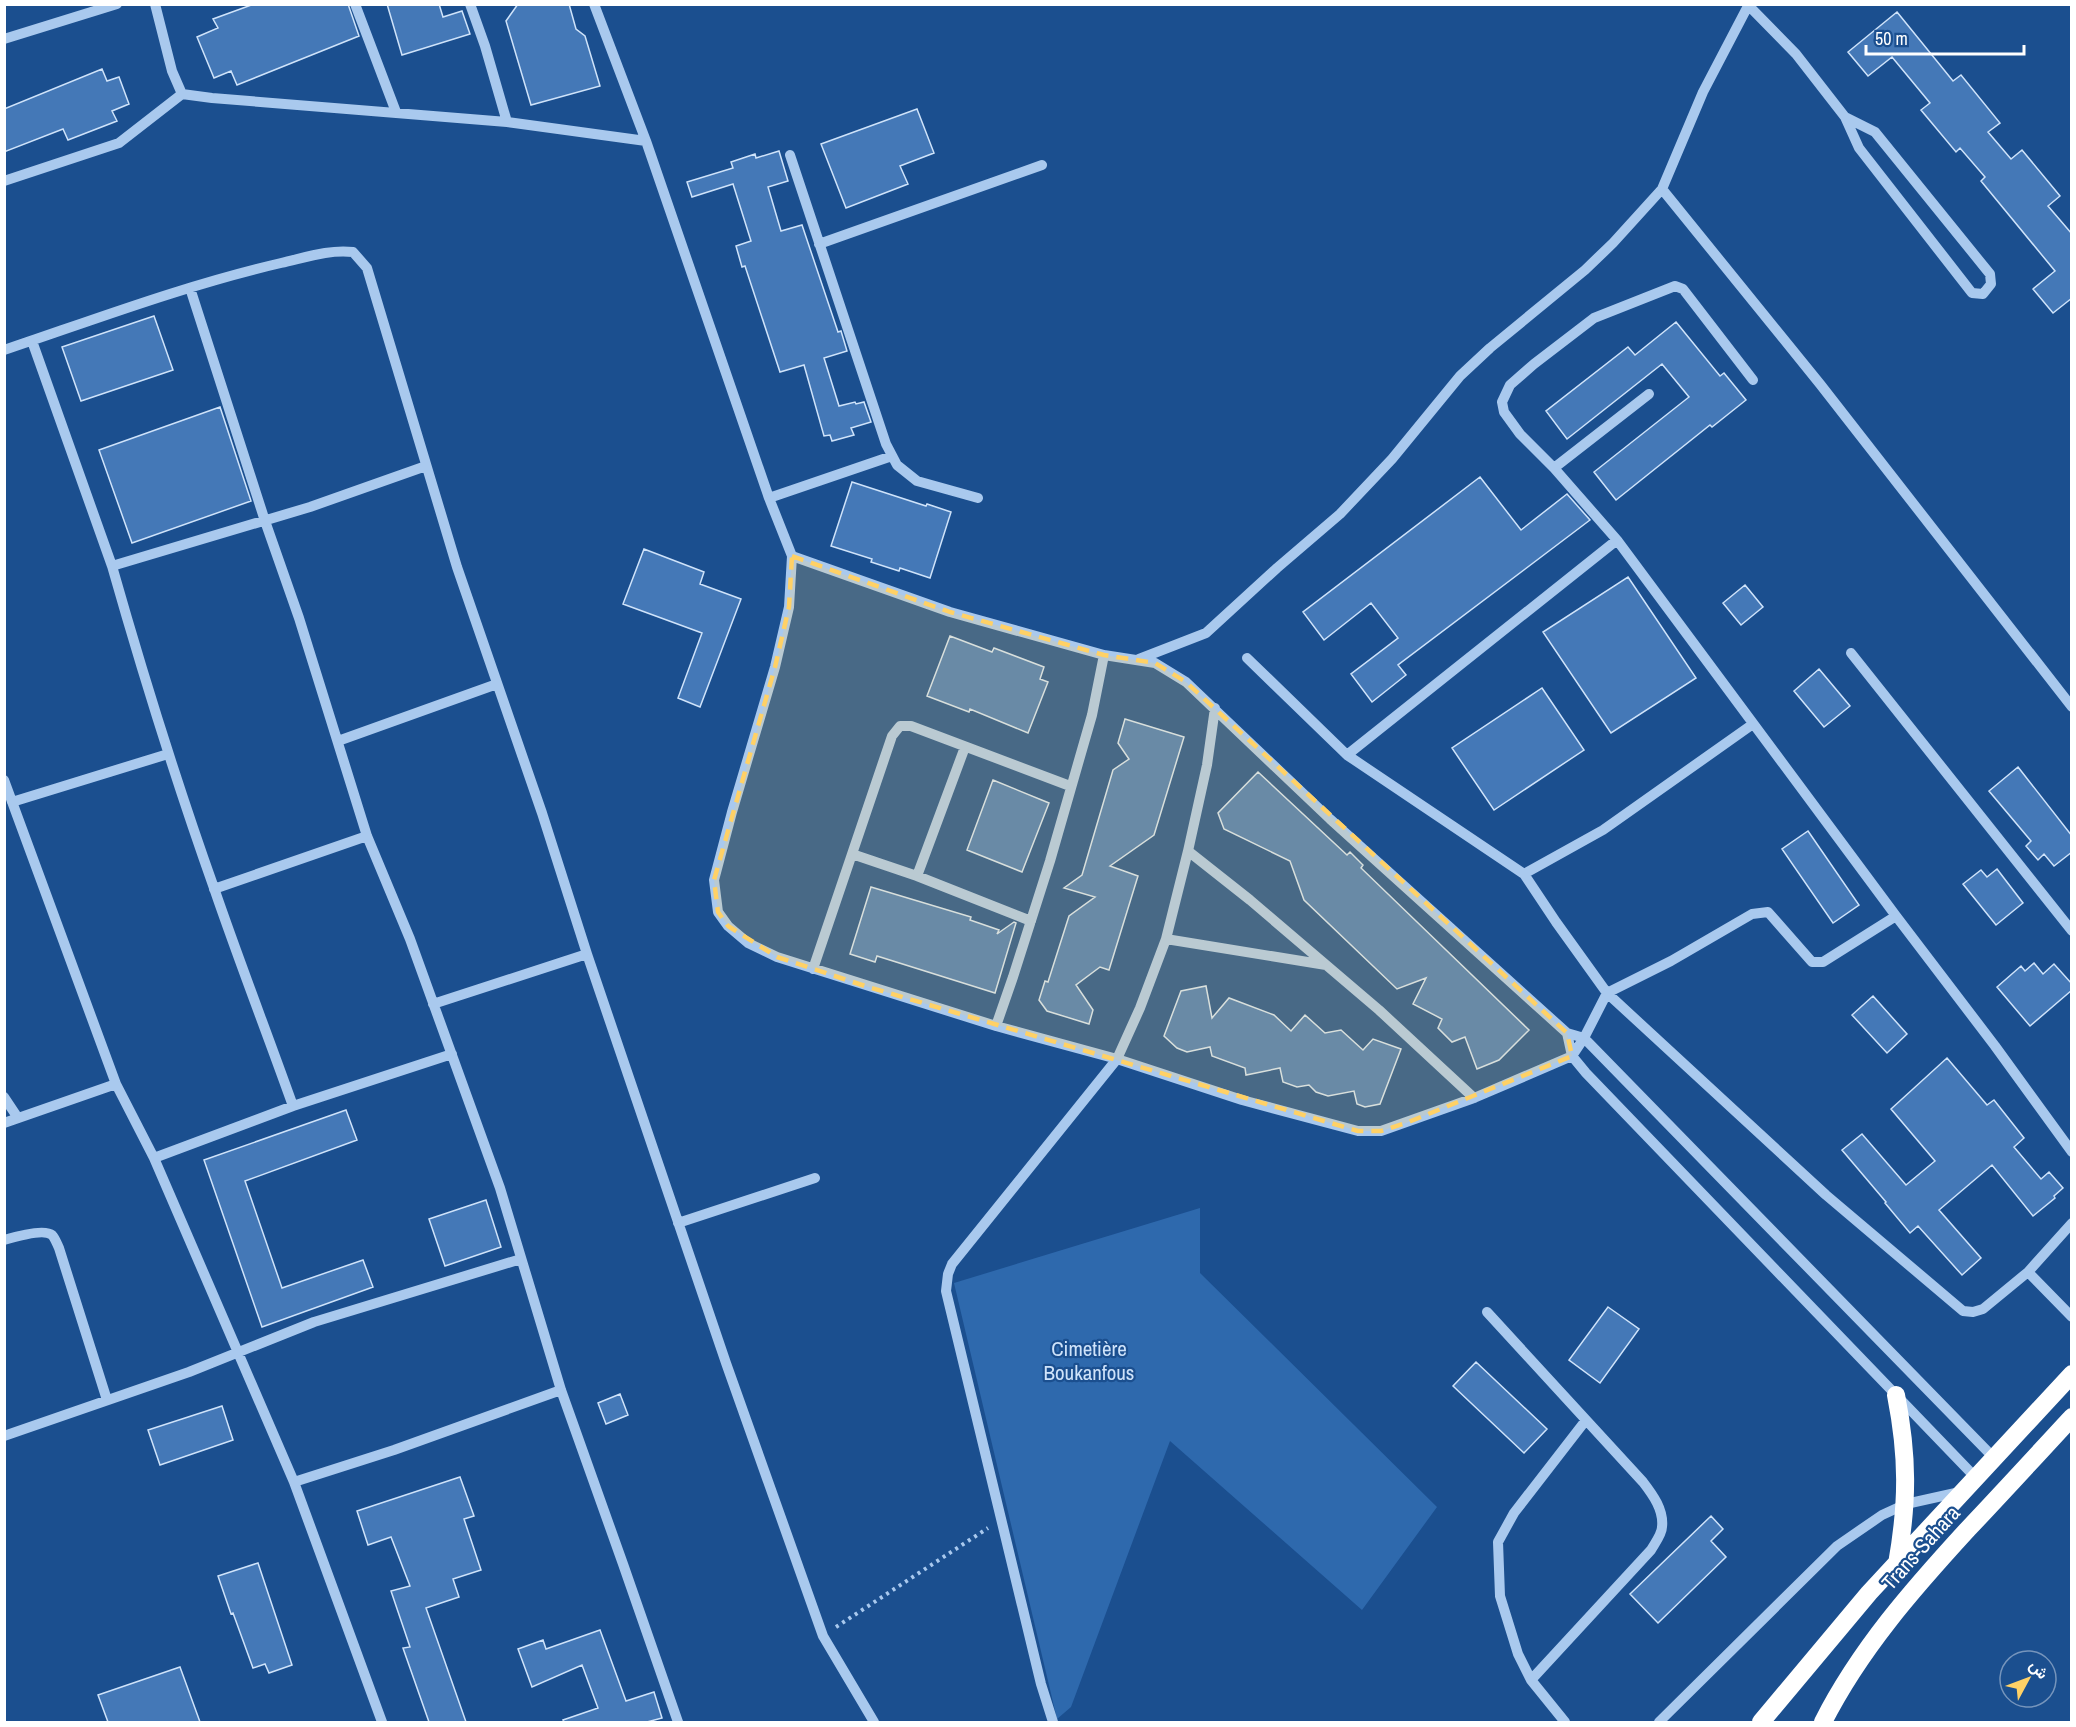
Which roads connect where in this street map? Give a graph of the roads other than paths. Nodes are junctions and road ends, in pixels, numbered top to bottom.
1 (117, 4) edge
2 (155, 4) edge
3 (356, 4) edge
4 (470, 4) edge
5 (594, 4) edge
6 (1749, 5) edge
7 (4, 39) edge
8 (182, 94) junction
9 (396, 112) junction
10 (1845, 117) junction
11 (507, 122) junction
12 (646, 141) junction
13 (790, 155) dead end
14 (1042, 165) dead end
15 (4, 181) edge
16 (1662, 189) junction
17 (819, 244) junction
18 (190, 288) junction
19 (33, 341) junction
20 (4, 350) edge
21 (1753, 380) dead end
22 (1649, 394) dead end
23 (892, 456) junction
24 (426, 466) junction
25 (1554, 468) junction
26 (769, 498) junction
27 (978, 498) dead end
28 (265, 521) junction
29 (1617, 540) junction
30 (792, 556) junction
31 (112, 566) junction
32 (1851, 653) dead end
33 (1104, 655) junction
34 (1247, 658) dead end
35 (1137, 659) junction
36 (497, 684) junction
37 (2072, 707) edge
38 (1215, 708) junction
39 (1753, 723) junction
40 (338, 741) junction
41 (965, 747) junction
42 (168, 754) junction
43 (1347, 755) junction
44 (4, 780) edge
45 (1070, 786) junction
46 (12, 802) junction
47 (367, 836) junction
48 (1188, 851) junction
49 (852, 854) junction
50 (1524, 874) junction
51 (917, 876) junction
52 (214, 889) junction
53 (1896, 916) junction
54 (1031, 921) junction
55 (2072, 931) edge
56 (1166, 939) junction
57 (586, 954) junction
58 (1326, 965) junction
59 (813, 969) junction
60 (1607, 993) junction
61 (433, 1004) junction
62 (996, 1026) junction
63 (1567, 1033) junction
64 (1584, 1038) junction
65 (452, 1054) junction
66 (1572, 1056) junction
67 (1117, 1059) junction
68 (116, 1084) junction
69 (4, 1096) edge
70 (1474, 1098) junction
71 (292, 1106) junction
72 (18, 1118) junction
73 (4, 1123) edge
74 (2072, 1152) edge
75 (154, 1158) junction
76 (815, 1178) dead end
77 (678, 1223) junction
78 (2072, 1223) edge
79 (4, 1240) edge
80 (521, 1259) junction
81 (2028, 1272) junction
82 (1487, 1312) dead end
83 (2072, 1317) edge
84 (239, 1351) junction
85 (2072, 1374) edge
86 (561, 1390) junction
87 (1896, 1395) junction
88 (107, 1400) junction
89 (2072, 1418) edge
90 (1586, 1420) junction
91 (4, 1436) edge
92 (1995, 1459) junction
93 (294, 1482) junction
94 (1971, 1485) junction
95 (1906, 1504) junction
96 (1896, 1564) junction
97 (1531, 1680) junction
98 (382, 1722) edge
99 (678, 1722) edge
100 (874, 1722) edge
101 (1053, 1722) edge
102 (1565, 1722) edge
103 (1659, 1722) edge
104 (1761, 1722) edge
105 (1823, 1722) edge

1 - 7 street
2 - 8 street
3 - 9 street
4 - 11 street
5 - 12 street
6 - 10 street
6 - 16 street
8 - 9 street
8 - 15 street
9 - 11 street
10 - 10 street
11 - 12 street
12 - 26 street
13 - 17 street
14 - 17 street
16 - 35 street
16 - 37 street
17 - 23 street
18 - 19 street
18 - 24 street
18 - 28 street
19 - 20 street
19 - 31 street
21 - 25 street
22 - 25 street
23 - 26 street
23 - 27 street
24 - 28 street
24 - 36 street
25 - 29 street
26 - 30 street
28 - 31 street
28 - 40 street
29 - 39 street
29 - 43 street
30 - 33 street
30 - 59 street
31 - 42 street
32 - 55 street
33 - 35 street
33 - 45 street
34 - 43 street
35 - 38 street
36 - 40 street
36 - 57 street
38 - 48 street
38 - 63 street
39 - 50 street
39 - 53 street
40 - 47 street
41 - 45 street
41 - 49 street
41 - 51 street
42 - 46 street
42 - 52 street
43 - 50 street
44 - 46 street
45 - 54 street
46 - 68 street
47 - 52 street
47 - 61 street
48 - 56 street
48 - 58 street
49 - 51 street
49 - 59 street
50 - 60 street
51 - 54 street
52 - 71 street
53 - 60 street
53 - 74 street
54 - 62 street
56 - 58 street
56 - 67 street
57 - 61 street
57 - 77 street
58 - 70 street
59 - 62 street
60 - 64 street
60 - 81 street
61 - 65 street
62 - 67 street
63 - 64 street
63 - 66 street
64 - 66 street
64 - 92 street
65 - 71 street
65 - 80 street
66 - 70 street
66 - 87 street
67 - 70 street
67 - 101 street
68 - 72 street
68 - 75 street
69 - 72 street
71 - 75 street
72 - 73 street
75 - 84 street
76 - 77 street
77 - 100 street
78 - 81 street
79 - 88 street
80 - 84 street
80 - 86 street
81 - 83 street
82 - 90 street
84 - 88 street
84 - 93 street
85 - 92 highway, Trans-Sahara
86 - 93 street
86 - 99 street
87 - 94 street
87 - 95 highway
88 - 91 street
89 - 105 highway, Trans-Sahara
90 - 97 street
90 - 97 street
92 - 94 highway, Trans-Sahara
93 - 98 street
94 - 95 street
94 - 96 highway, Trans-Sahara
95 - 96 highway
95 - 103 street
96 - 104 highway, Trans-Sahara
97 - 102 street

